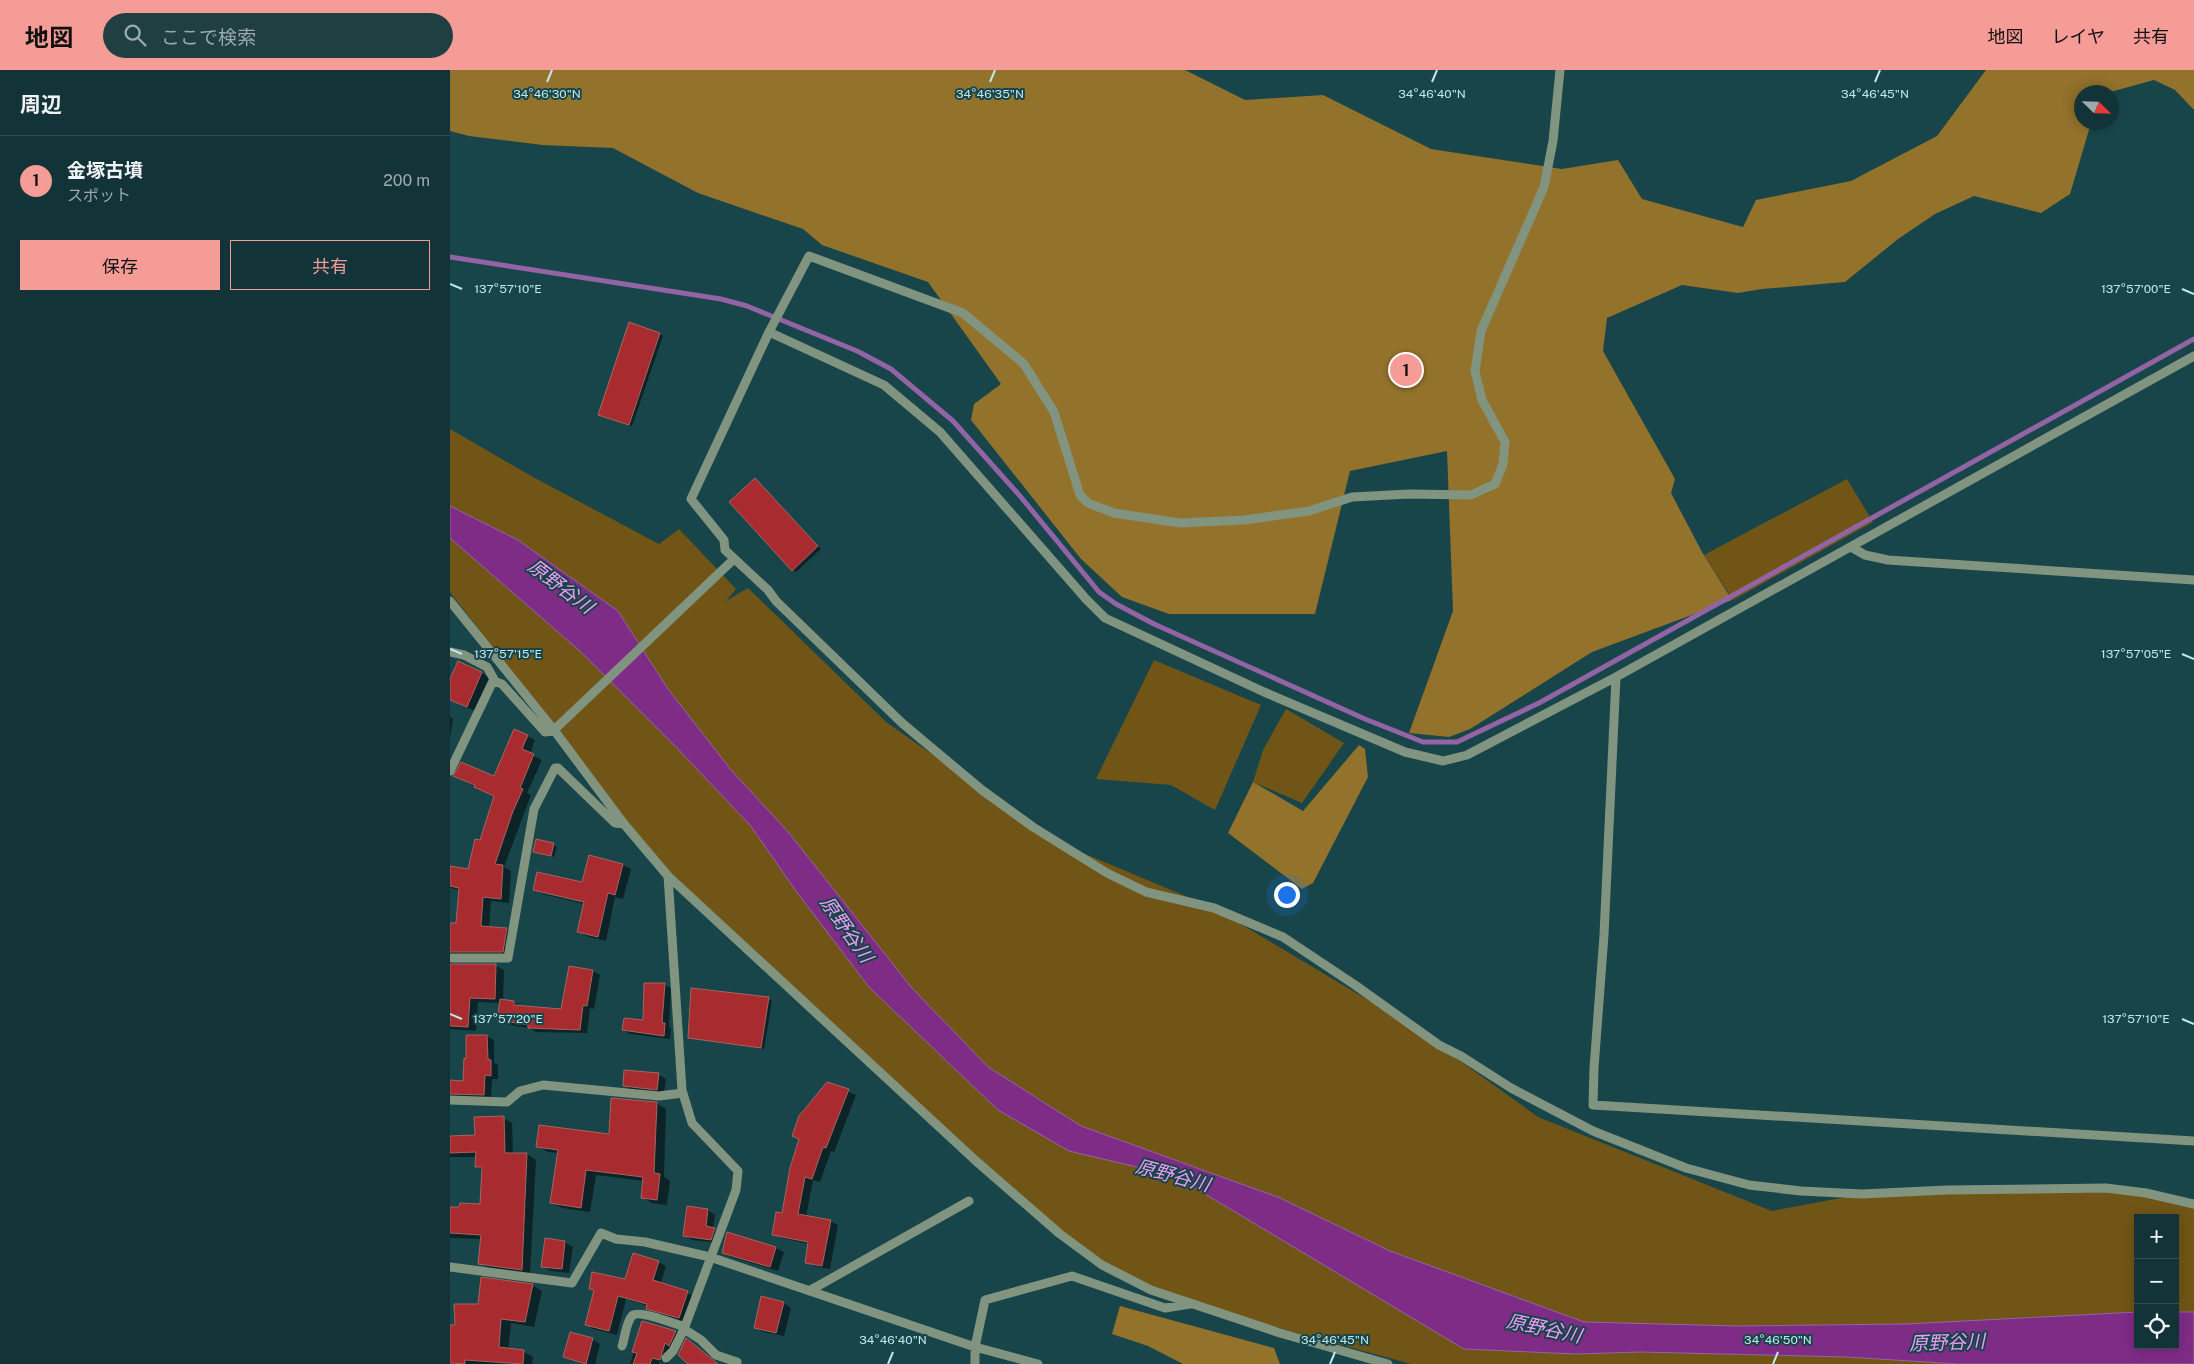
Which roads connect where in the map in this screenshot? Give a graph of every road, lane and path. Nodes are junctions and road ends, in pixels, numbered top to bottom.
1 (1560, 70) edge
2 (769, 332) junction
3 (2194, 356) edge
4 (1851, 547) junction
5 (734, 559) junction
6 (2194, 580) edge
7 (450, 601) edge
8 (450, 652) edge
9 (1616, 677) junction
10 (495, 681) junction
11 (554, 730) junction
12 (450, 771) edge
13 (624, 824) junction
14 (668, 876) junction
15 (450, 958) edge
16 (683, 1093) junction
17 (450, 1100) edge
18 (2194, 1141) edge
19 (969, 1201) dead end
20 (2194, 1204) edge
21 (710, 1257) junction
22 (450, 1267) edge
23 (809, 1291) junction
24 (1193, 1304) junction
25 (685, 1328) junction
26 (622, 1346) dead end
27 (975, 1347) junction
28 (666, 1358) dead end
29 (737, 1364) edge
30 (975, 1364) edge
31 (1038, 1364) edge
32 (1388, 1364) edge

1 - 2 street
2 - 5 street
2 - 9 street
3 - 4 street
4 - 6 street
4 - 9 street
5 - 11 street
5 - 20 street
7 - 11 street
8 - 10 street
9 - 18 street
10 - 11 street
10 - 12 street
11 - 13 street
13 - 14 street
13 - 15 street
14 - 16 street
14 - 24 street
16 - 17 street
16 - 21 street
19 - 23 street
21 - 22 street
21 - 23 street
21 - 25 street
23 - 27 street
24 - 27 street
24 - 32 street
25 - 26 street
25 - 28 street
25 - 29 street
27 - 30 street
27 - 31 street

